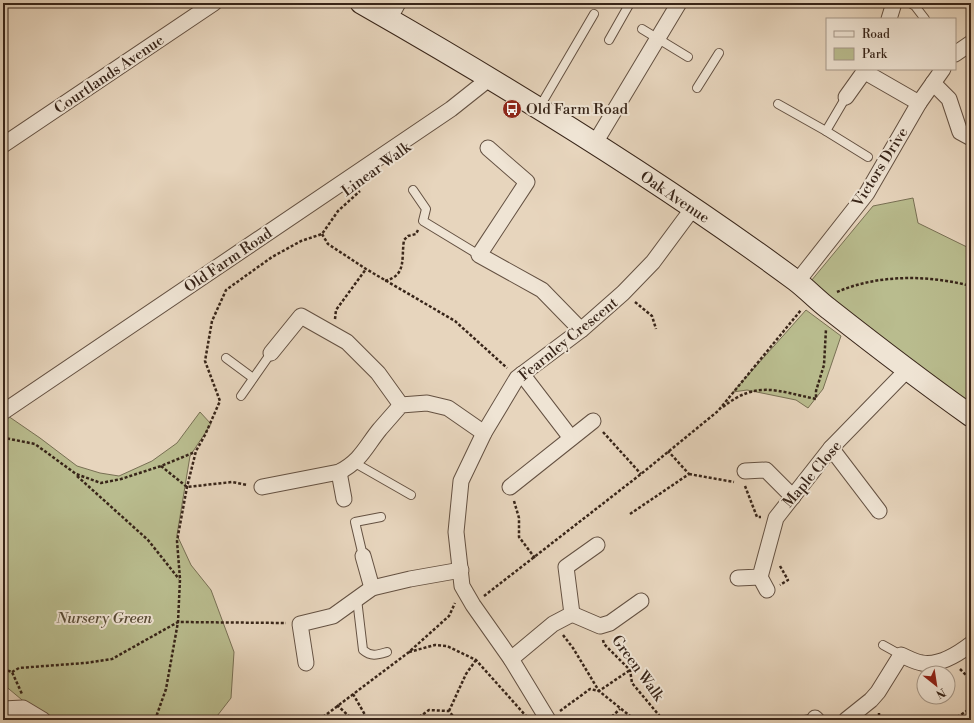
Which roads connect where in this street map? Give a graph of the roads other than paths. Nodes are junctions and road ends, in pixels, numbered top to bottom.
1 (214, 3) edge
2 (361, 3) edge
3 (630, 3) edge
4 (679, 3) edge
5 (894, 3) edge
6 (910, 3) edge
7 (393, 11) edge
8 (594, 14) dead end
9 (889, 18) edge
10 (924, 18) edge
11 (642, 29) dead end
12 (657, 38) junction
13 (609, 40) dead end
14 (971, 43) edge
15 (719, 52) dead end
16 (956, 53) edge
17 (688, 57) dead end
18 (866, 70) edge
19 (943, 70) edge
20 (490, 78) junction
21 (933, 83) junction
22 (697, 88) dead end
23 (846, 97) joint
24 (919, 103) junction
25 (778, 104) dead end
26 (539, 108) junction
27 (826, 131) junction
28 (971, 138) edge
29 (595, 143) junction
30 (3, 145) edge
31 (488, 148) dead end
32 (868, 157) dead end
33 (413, 190) dead end
34 (693, 208) junction
35 (479, 255) junction
36 (797, 282) junction
37 (581, 330) junction
38 (271, 353) joint
39 (226, 358) dead end
40 (907, 370) junction
41 (520, 376) junction
42 (253, 378) junction
43 (241, 396) dead end
44 (401, 406) junction
45 (3, 412) edge
46 (971, 416) edge
47 (593, 421) road end
48 (484, 433) junction
49 (571, 438) junction
50 (832, 448) junction
51 (355, 463) junction
52 (745, 471) dead end
53 (339, 472) junction
54 (262, 487) road end
55 (510, 487) road end
56 (412, 495) dead end
57 (793, 497) junction
58 (344, 499) dead end
59 (879, 511) dead end
60 (381, 517) dead end
61 (597, 545) dead end
62 (363, 556) joint
63 (461, 570) junction
64 (738, 578) dead end
65 (372, 588) junction
66 (357, 599) junction
67 (641, 601) dead end
68 (572, 614) junction
69 (971, 644) edge
70 (883, 645) dead end
71 (387, 652) dead end
72 (901, 656) junction
73 (511, 659) junction
74 (306, 663) dead end
75 (3, 709) edge
76 (43, 720) edge
77 (548, 720) edge
78 (846, 720) edge

1 - 30 street, Courtlands Avenue
2 - 7 street, Oak Avenue
3 - 13 lane
4 - 12 street
5 - 9 street
6 - 10 lane
7 - 20 street, Oak Avenue
8 - 26 lane
11 - 12 lane
12 - 17 lane
12 - 29 street
14 - 16 street
15 - 22 lane
18 - 23 street
18 - 24 street
19 - 21 street, Victors Drive
20 - 26 street, Oak Avenue
20 - 45 street, Old Farm Road
21 - 24 street, Victors Drive
21 - 28 street
23 - 27 lane
24 - 36 street, Victors Drive
25 - 27 lane
26 - 29 street, Oak Avenue
27 - 32 lane
29 - 34 street, Oak Avenue
31 - 35 street
33 - 35 lane
34 - 36 street, Oak Avenue
34 - 37 street, Fearnley Crescent
35 - 37 street
36 - 40 street, Oak Avenue
37 - 41 street, Fearnley Crescent
38 - 42 lane
38 - 44 street
39 - 42 lane
40 - 46 street, Oak Avenue
40 - 50 street, Maple Close
41 - 48 street, Fearnley Crescent
41 - 49 street
42 - 43 lane
44 - 48 street
44 - 51 street
47 - 49 street
48 - 63 street, Fearnley Crescent
49 - 55 street
50 - 57 street, Maple Close
50 - 59 street
51 - 53 street
51 - 56 lane
52 - 57 street
53 - 54 street
53 - 58 street
57 - 64 street, Maple Close
60 - 62 lane
61 - 68 street
62 - 65 street
63 - 65 street
63 - 73 street, Fearnley Crescent
65 - 66 street
66 - 71 lane
66 - 74 street
67 - 68 street
68 - 73 street
69 - 72 street
70 - 72 lane
72 - 78 street
73 - 77 street, Fearnley Crescent
75 - 76 street

